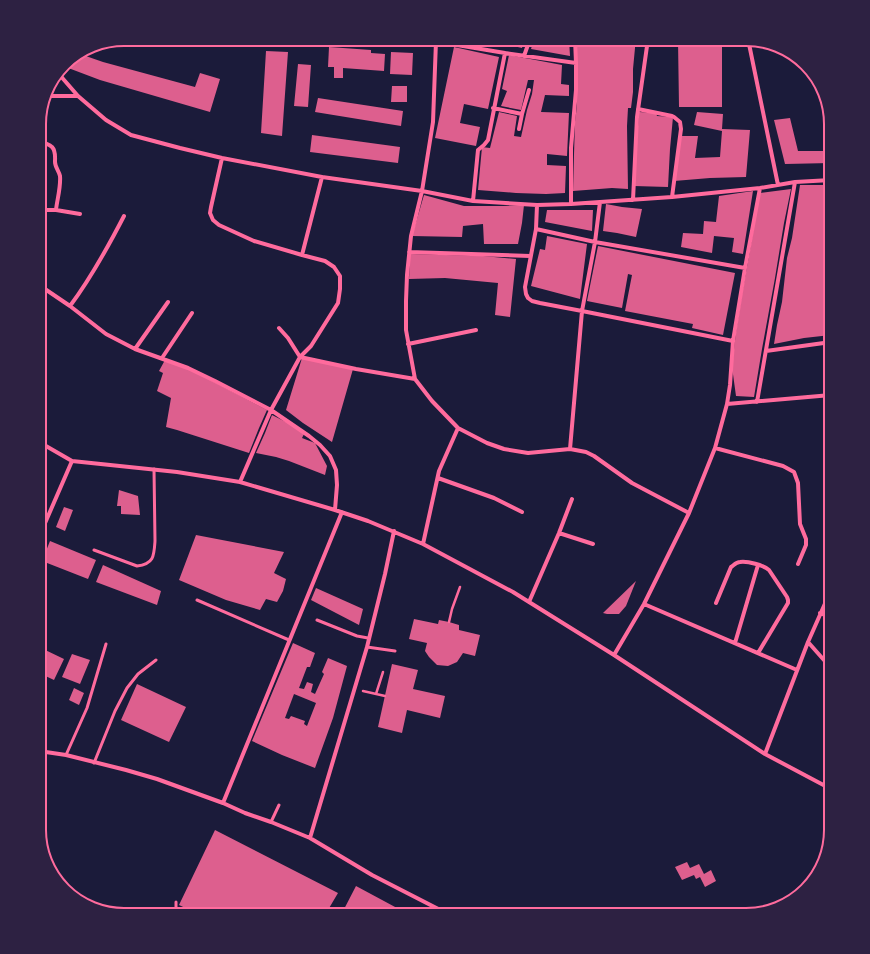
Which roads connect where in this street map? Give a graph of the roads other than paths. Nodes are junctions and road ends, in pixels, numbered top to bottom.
1 (436, 46) edge
2 (467, 46) edge
3 (528, 46) edge
4 (575, 46) edge
5 (647, 46) edge
6 (749, 46) edge
7 (479, 48) joint
8 (505, 54) junction
9 (524, 56) junction
10 (576, 64) junction
11 (61, 77) edge
12 (529, 90) dead end
13 (51, 96) edge
14 (78, 96) junction
15 (493, 108) junction
16 (638, 109) junction
17 (522, 114) junction
18 (519, 129) dead end
19 (46, 144) edge
20 (222, 158) junction
21 (322, 177) junction
22 (824, 180) edge
23 (796, 182) junction
24 (778, 185) junction
25 (760, 188) junction
26 (422, 191) junction
27 (672, 197) junction
28 (633, 200) junction
29 (473, 201) junction
30 (600, 202) junction
31 (571, 204) junction
32 (537, 205) junction
33 (46, 210) edge
34 (56, 210) junction
35 (80, 214) dead end
36 (124, 216) dead end
37 (536, 228) junction
38 (595, 242) junction
39 (409, 252) junction
40 (302, 255) junction
41 (530, 256) junction
42 (745, 268) junction
43 (46, 290) edge
44 (168, 302) dead end
45 (70, 306) junction
46 (582, 311) junction
47 (192, 313) dead end
48 (280, 328) dead end
49 (476, 330) dead end
50 (733, 341) junction
51 (824, 343) edge
52 (408, 344) junction
53 (135, 349) junction
54 (766, 351) junction
55 (300, 357) junction
56 (162, 358) junction
57 (415, 379) junction
58 (824, 396) edge
59 (757, 402) junction
60 (727, 404) junction
61 (271, 410) junction
62 (458, 428) junction
63 (46, 446) edge
64 (715, 448) junction
65 (570, 449) junction
66 (72, 461) junction
67 (154, 469) junction
68 (438, 478) junction
69 (240, 482) junction
70 (572, 499) dead end
71 (335, 510) junction
72 (342, 512) junction
73 (522, 512) dead end
74 (689, 513) junction
75 (46, 521) edge
76 (394, 531) junction
77 (559, 533) junction
78 (423, 544) junction
79 (593, 544) dead end
80 (94, 550) dead end
81 (798, 564) dead end
82 (758, 565) junction
83 (197, 600) dead end
84 (529, 602) junction
85 (716, 603) dead end
86 (644, 604) junction
87 (824, 605) edge
88 (820, 614) junction
89 (824, 615) edge
90 (317, 620) dead end
91 (368, 638) junction
92 (290, 640) junction
93 (808, 642) junction
94 (735, 643) junction
95 (106, 644) dead end
96 (366, 647) junction
97 (395, 651) dead end
98 (758, 653) junction
99 (614, 655) junction
100 (156, 660) dead end
101 (824, 660) edge
102 (797, 670) junction
103 (46, 752) edge
104 (765, 754) junction
105 (66, 755) junction
106 (94, 763) junction
107 (824, 785) edge
108 (223, 803) junction
109 (279, 805) dead end
110 (271, 822) junction
111 (310, 838) junction
112 (176, 902) dead end
113 (176, 908) edge
114 (437, 908) edge

1 - 26 street
2 - 7 street
3 - 9 street
4 - 10 street
5 - 16 street
6 - 24 street
7 - 8 street
8 - 9 street
8 - 15 street
9 - 10 street
10 - 31 street
11 - 14 street
12 - 17 street
13 - 14 street
14 - 20 street
15 - 17 street
15 - 29 street
16 - 27 street
16 - 28 street
17 - 18 street
19 - 34 street
20 - 21 street
20 - 40 street
21 - 26 street
21 - 40 street
22 - 23 street
23 - 24 street
23 - 54 street
24 - 25 street
25 - 27 street
25 - 42 street
26 - 29 street
26 - 39 street
27 - 28 street
28 - 30 street
29 - 32 street
30 - 31 street
30 - 38 street
31 - 32 street
32 - 37 street
33 - 34 street
34 - 35 street
36 - 45 street
37 - 38 street
37 - 41 street
38 - 42 street
38 - 46 street
39 - 41 street
39 - 52 street
40 - 55 street
41 - 46 street
42 - 50 street
43 - 45 street
44 - 53 street
45 - 53 street
46 - 50 street
46 - 65 street
47 - 56 street
48 - 55 street
49 - 52 street
50 - 60 street
51 - 54 street
52 - 57 street
53 - 56 street
54 - 59 street
55 - 57 street
55 - 61 street
56 - 61 street
57 - 62 street
58 - 59 street
59 - 60 street
60 - 64 street
61 - 69 street
61 - 71 street
62 - 65 street
62 - 68 street
63 - 66 street
64 - 74 street
64 - 81 street
65 - 74 street
66 - 67 street
66 - 75 street
67 - 69 street
67 - 80 lane
68 - 73 street
68 - 78 street
69 - 71 street
70 - 77 street
71 - 72 street
72 - 76 street
72 - 92 street
74 - 86 street
76 - 78 street
76 - 91 street
77 - 79 street
77 - 84 street
78 - 84 street
82 - 85 street
82 - 94 street
82 - 98 street
83 - 92 lane
84 - 99 street
86 - 94 street
86 - 99 street
87 - 88 street
88 - 89 street
88 - 93 street
90 - 91 lane
91 - 96 street
92 - 108 street
93 - 101 street
93 - 102 street
94 - 98 street
95 - 105 lane
96 - 97 lane
96 - 111 street
98 - 102 street
99 - 104 street
100 - 106 lane
102 - 104 street
103 - 105 street
104 - 107 street
105 - 106 street
106 - 108 street
108 - 110 street
109 - 110 lane
110 - 111 street
111 - 114 street
112 - 113 lane

